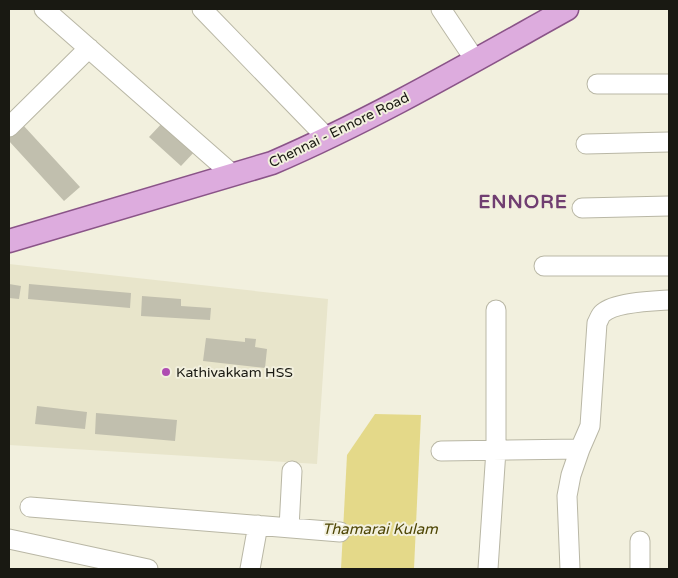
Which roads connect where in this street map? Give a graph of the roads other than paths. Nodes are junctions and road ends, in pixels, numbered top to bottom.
1 (44, 9) edge
2 (202, 9) edge
3 (441, 9) edge
4 (568, 9) edge
5 (89, 48) junction
6 (475, 60) junction
7 (598, 84) dead end
8 (669, 84) edge
9 (9, 127) edge
10 (327, 138) junction
11 (669, 142) edge
12 (586, 144) dead end
13 (233, 175) junction
14 (669, 206) edge
15 (582, 208) dead end
16 (9, 241) edge
17 (544, 266) dead end
18 (669, 266) edge
19 (669, 300) edge
20 (496, 310) dead end
21 (580, 449) junction
22 (496, 450) junction
23 (441, 451) dead end
24 (292, 471) dead end
25 (30, 506) dead end
26 (258, 525) junction
27 (289, 528) junction
28 (340, 532) dead end
29 (9, 539) edge
30 (640, 542) dead end
31 (148, 569) edge
32 (250, 569) edge
33 (488, 569) edge
34 (570, 569) edge
35 (640, 569) edge

1 - 5 street
2 - 10 street
3 - 6 street
4 - 6 main road, Chennai - Ennore Road
5 - 9 street
5 - 13 street
6 - 10 main road, Chennai - Ennore Road
7 - 8 street
10 - 13 main road, Chennai - Ennore Road
11 - 12 street
13 - 16 main road, Chennai - Ennore Road
14 - 15 street
17 - 18 street
19 - 21 street
20 - 22 street
21 - 22 street
21 - 34 street
22 - 23 street
22 - 33 street
24 - 27 street
25 - 26 street
26 - 27 street
26 - 32 street
27 - 28 street
29 - 31 street
30 - 35 street

